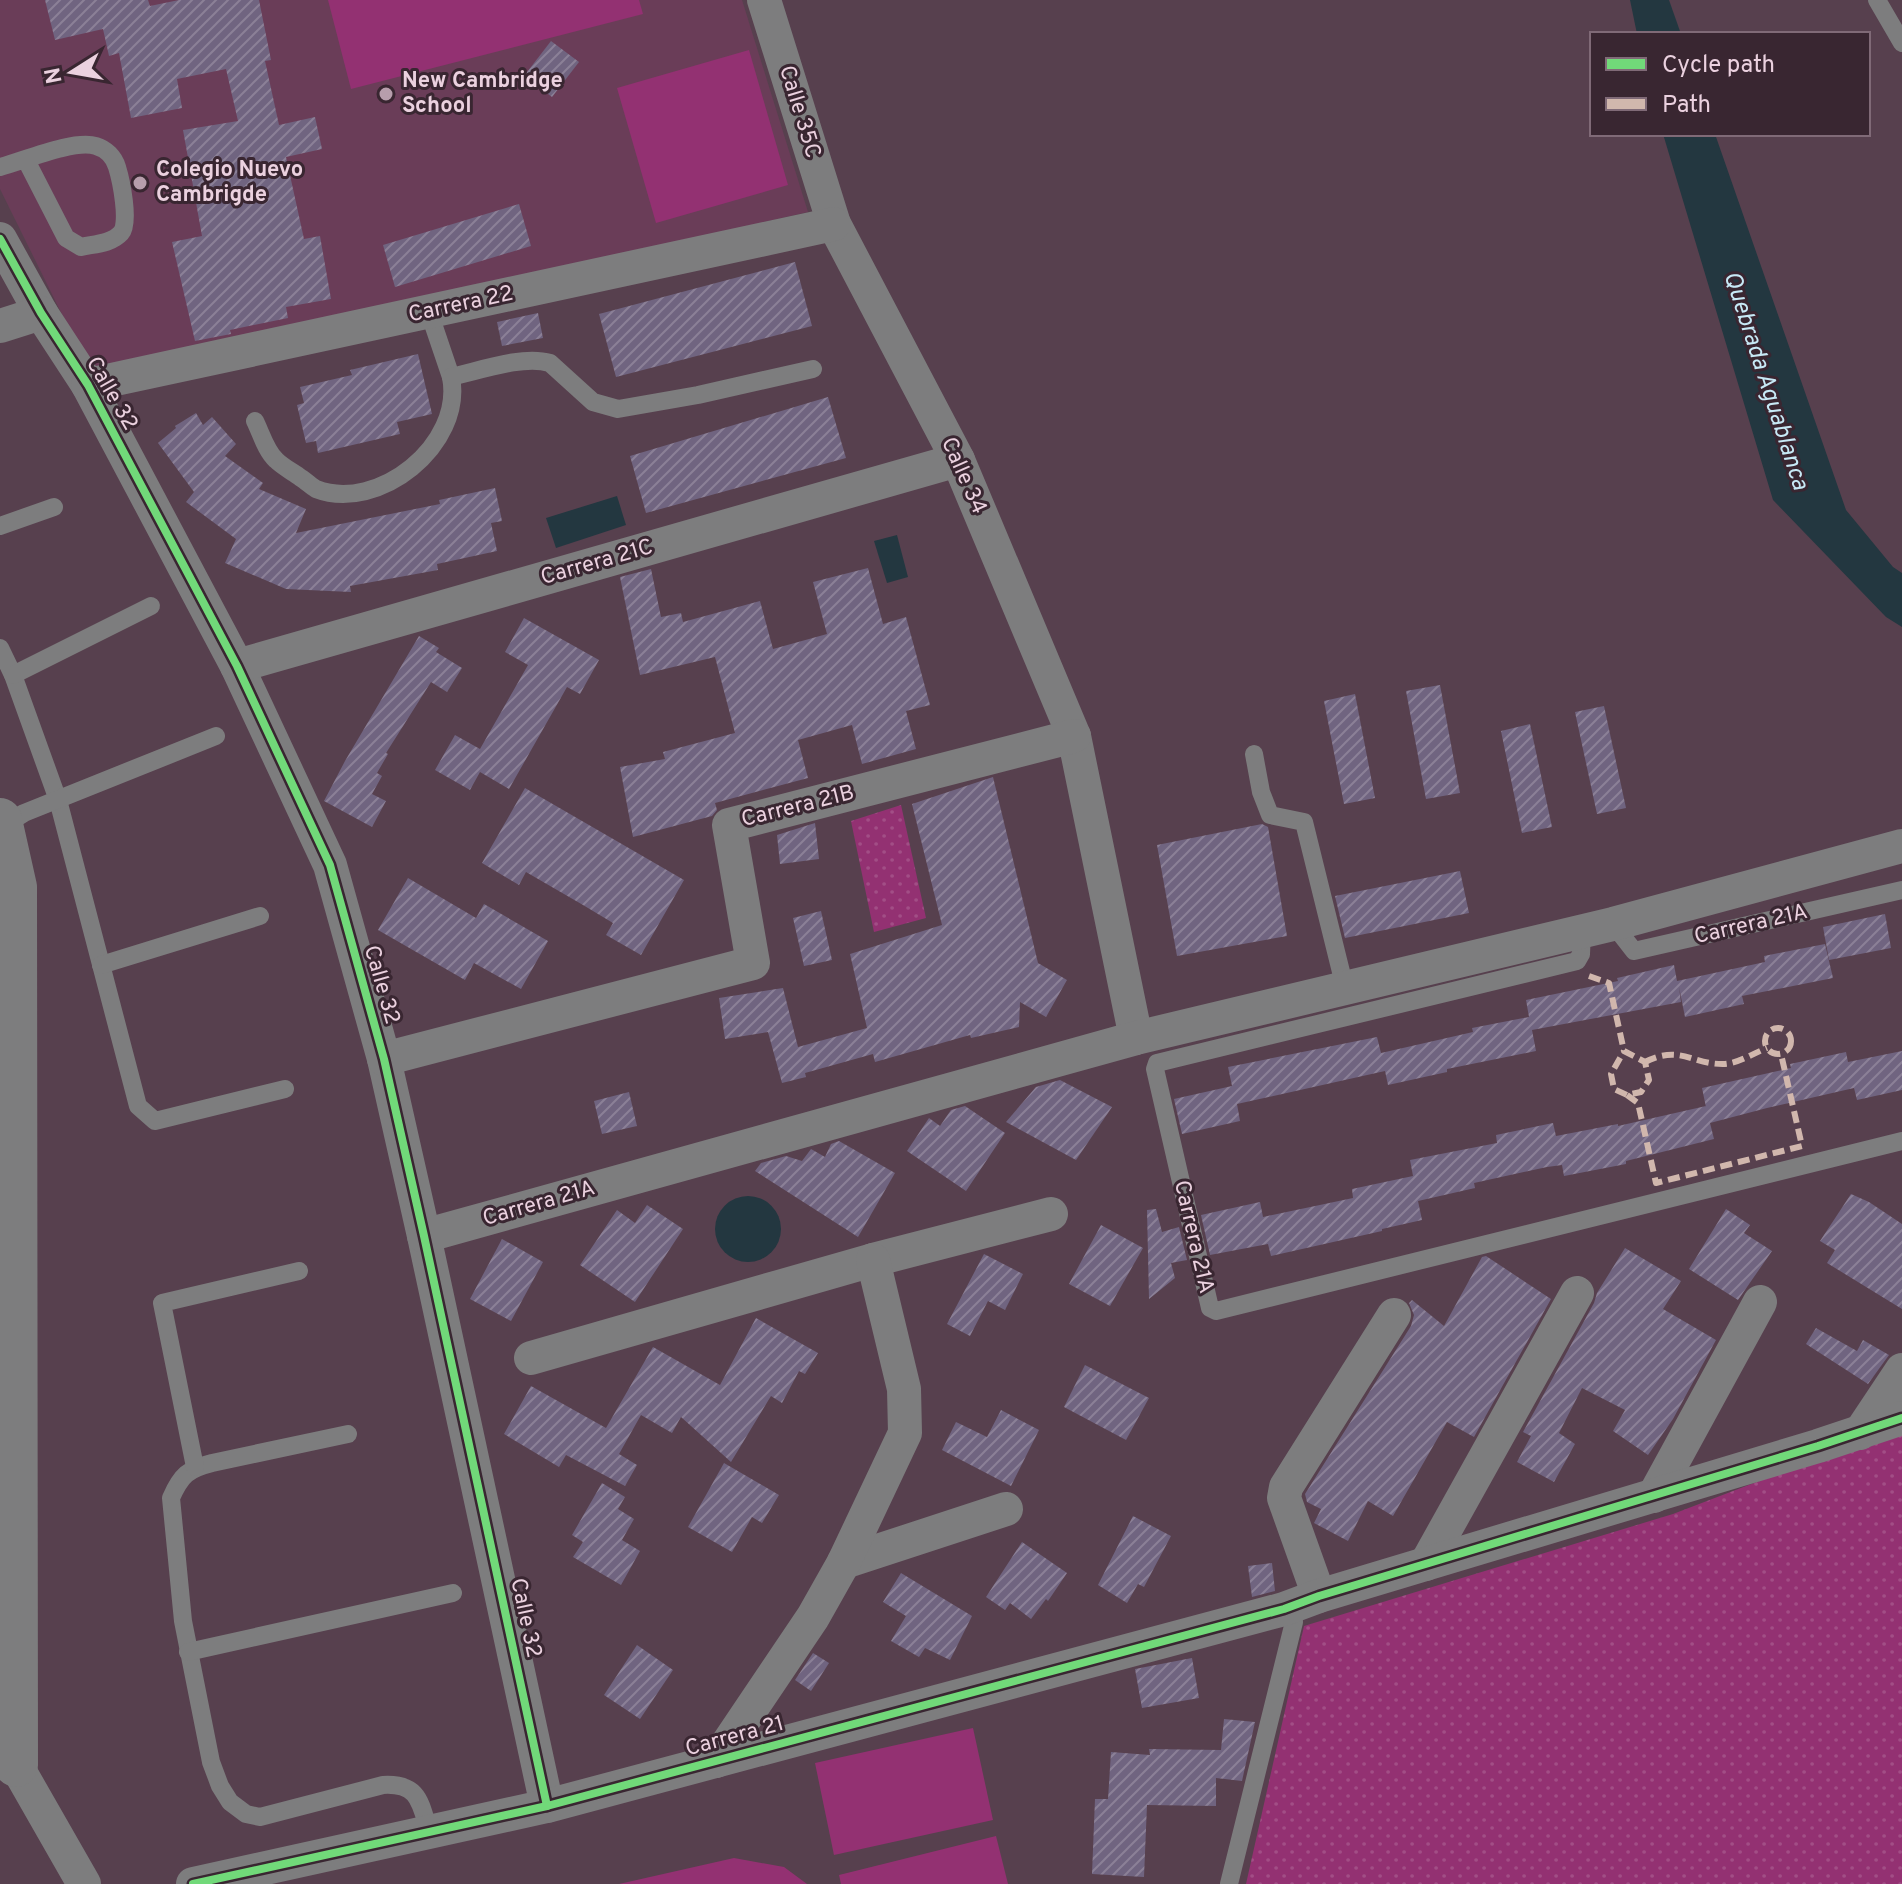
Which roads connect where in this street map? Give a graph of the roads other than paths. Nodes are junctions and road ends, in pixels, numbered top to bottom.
1 (764, 0) edge
2 (1877, 0) edge
3 (1902, 43) edge
4 (26, 160) junction
5 (0, 167) edge
6 (834, 224) junction
7 (0, 239) edge
8 (429, 312) junction
9 (41, 313) junction
10 (0, 326) edge
11 (813, 369) dead end
12 (451, 377) junction
13 (88, 385) junction
14 (255, 421) dead end
15 (958, 460) junction
16 (54, 507) dead end
17 (0, 526) edge
18 (151, 606) dead end
19 (0, 648) edge
20 (237, 666) junction
21 (13, 675) junction
22 (216, 736) dead end
23 (1074, 736) junction
24 (1254, 754) dead end
25 (58, 800) junction
26 (1, 823) edge
27 (1902, 846) edge
28 (1902, 890) edge
29 (260, 916) dead end
30 (1598, 928) junction
31 (101, 965) junction
32 (1345, 988) junction
33 (1136, 1038) junction
34 (384, 1059) junction
35 (285, 1089) dead end
36 (1902, 1141) edge
37 (1051, 1214) dead end
38 (424, 1236) junction
39 (873, 1260) junction
40 (299, 1271) dead end
41 (1577, 1293) dead end
42 (1760, 1302) dead end
43 (1394, 1315) dead end
44 (531, 1358) dead end
45 (1902, 1370) edge
46 (1902, 1418) edge
47 (1860, 1433) junction
48 (348, 1434) dead end
49 (195, 1467) junction
50 (1654, 1496) junction
51 (1006, 1509) dead end
52 (844, 1562) junction
53 (1426, 1564) junction
54 (453, 1593) dead end
55 (1319, 1596) junction
56 (1284, 1609) junction
57 (188, 1652) junction
58 (8, 1751) edge
59 (716, 1761) junction
60 (547, 1806) junction
61 (429, 1831) junction
62 (84, 1884) edge
63 (193, 1884) edge
64 (1229, 1884) edge

1 - 6 street, Calle 35C
2 - 3 lane
4 - 4 lane
4 - 5 lane
6 - 8 street, Carrera 22
6 - 15 street, Calle 34
7 - 9 street, Calle 32
8 - 12 lane
8 - 13 street, Carrera 22
9 - 10 street
9 - 13 street, Calle 32
11 - 12 lane
12 - 14 lane
13 - 20 street, Calle 32
15 - 20 street, Carrera 21C
15 - 23 street, Calle 34
16 - 17 lane
18 - 21 lane
19 - 21 lane
20 - 34 street, Calle 32
21 - 25 lane
22 - 25 lane
23 - 33 street
23 - 34 street, Carrera 21B
24 - 32 lane
25 - 26 lane
25 - 31 lane
26 - 58 street
27 - 30 street, Carrera 21A
28 - 30 lane, Carrera 21A
29 - 31 lane
30 - 32 street, Carrera 21A
30 - 36 lane, Carrera 21A
31 - 35 lane
32 - 33 street, Carrera 21A
33 - 38 street, Carrera 21A
34 - 38 street, Calle 32
37 - 39 street
38 - 60 street, Calle 32
39 - 44 street
39 - 52 street
40 - 49 lane
41 - 53 street
42 - 50 street
43 - 55 street
45 - 47 street
46 - 47 street, Carrera 21
47 - 50 street, Carrera 21
48 - 49 lane
49 - 57 lane
50 - 53 street, Carrera 21
51 - 52 street
52 - 59 street
53 - 55 street, Carrera 21
54 - 57 lane
55 - 56 street, Carrera 21
56 - 59 street, Carrera 21
56 - 64 lane
57 - 61 lane
58 - 62 street
59 - 60 street, Carrera 21
60 - 61 street, Carrera 21
61 - 63 street, Carrera 21

